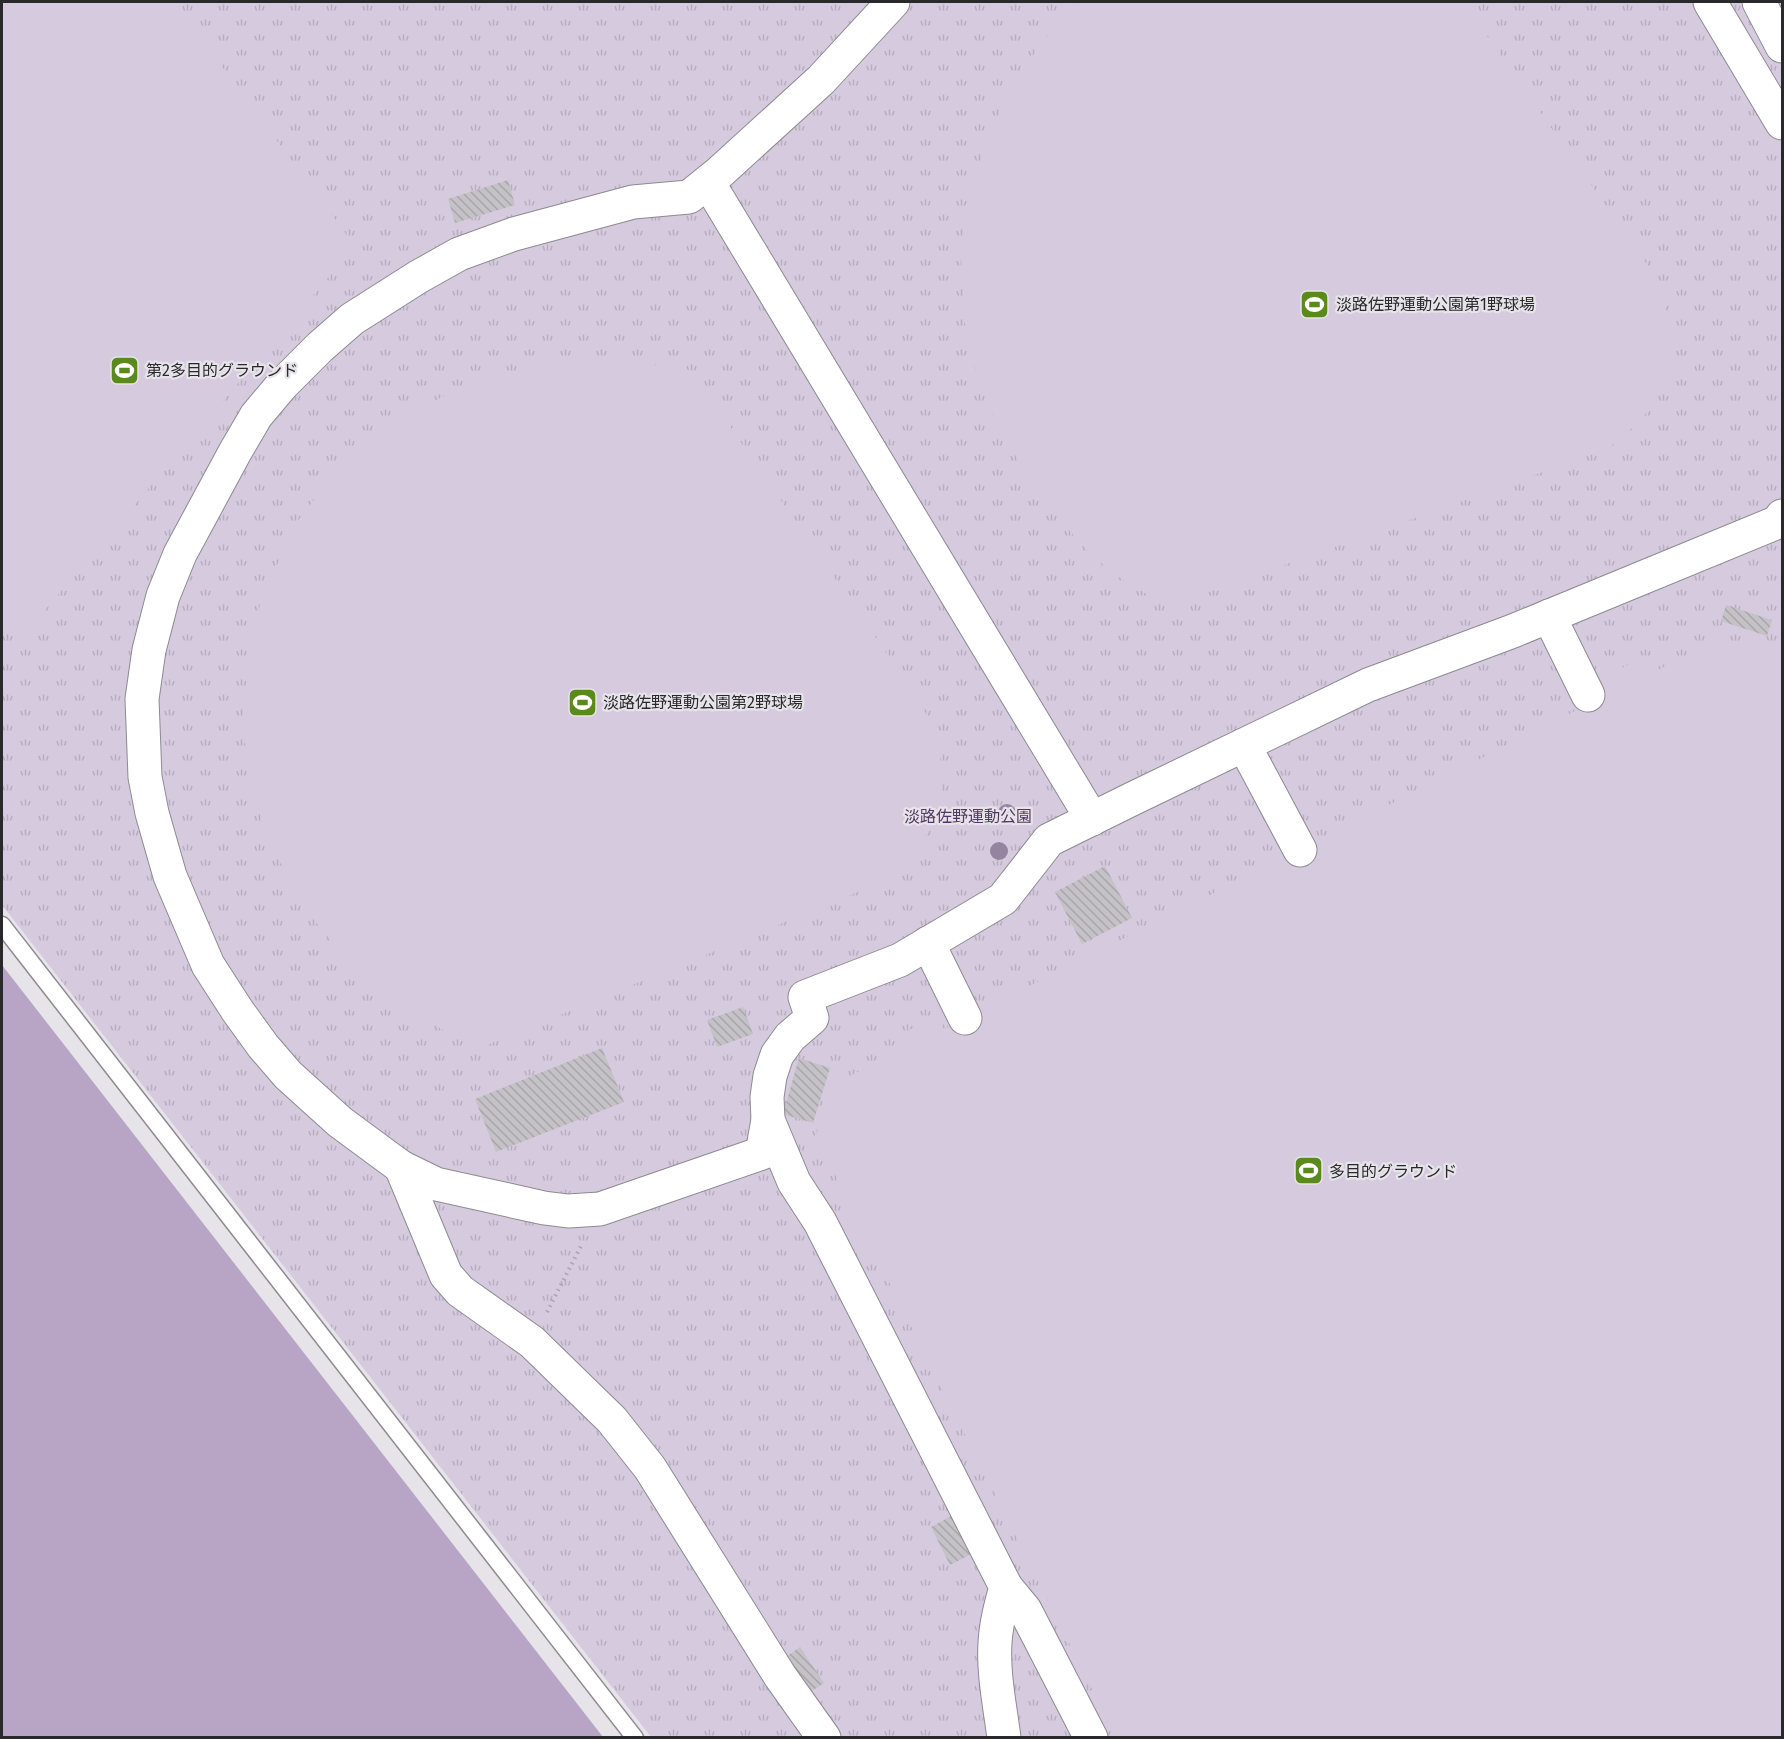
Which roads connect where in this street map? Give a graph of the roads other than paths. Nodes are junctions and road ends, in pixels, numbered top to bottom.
1 (893, 2) edge
2 (1710, 2) edge
3 (1759, 2) edge
4 (1782, 46) edge
5 (1782, 123) edge
6 (708, 182) junction
7 (1781, 521) edge
8 (1549, 616) junction
9 (1588, 695) dead end
10 (1244, 745) junction
11 (1092, 819) junction
12 (1300, 850) dead end
13 (2, 925) edge
14 (928, 943) junction
15 (965, 1018) dead end
16 (768, 1120) junction
17 (401, 1167) junction
18 (1006, 1587) junction
19 (635, 1737) edge
20 (824, 1737) edge
21 (1004, 1737) edge
22 (1091, 1737) edge

1 - 6 street
2 - 5 street
3 - 4 street
6 - 11 street
6 - 17 street
7 - 8 street
8 - 9 street
8 - 10 street
10 - 11 street
10 - 12 street
11 - 14 street
13 - 19 lane
14 - 15 street
14 - 16 street
16 - 17 street
16 - 18 street
17 - 20 street
18 - 21 street
18 - 22 street

